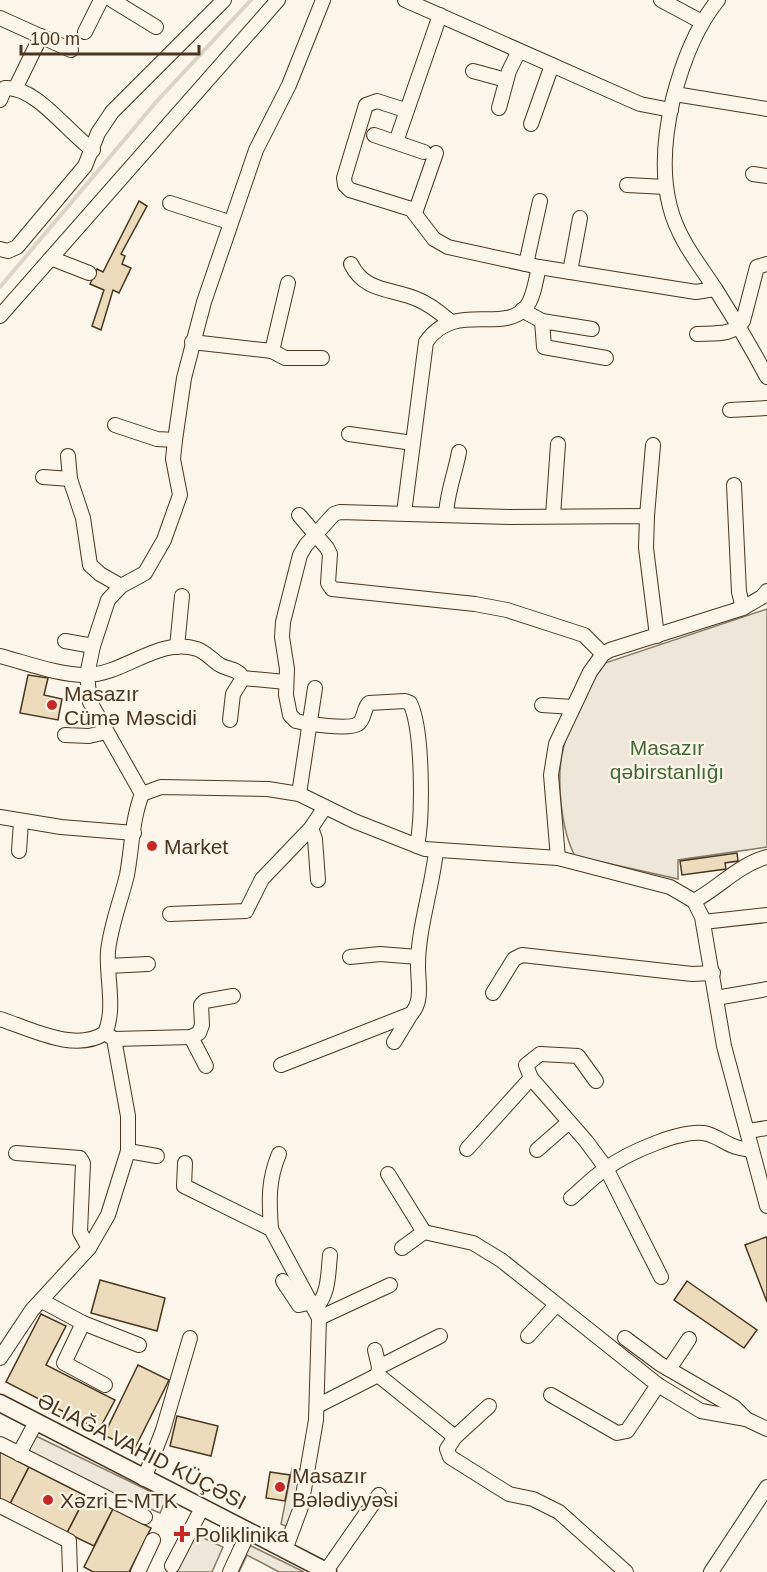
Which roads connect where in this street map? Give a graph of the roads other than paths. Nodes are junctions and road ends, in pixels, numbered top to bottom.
1 (101, 0) edge
2 (112, 0) edge
3 (224, 0) edge
4 (278, 0) edge
5 (323, 0) edge
6 (405, 0) edge
7 (661, 0) edge
8 (718, 0) edge
9 (440, 15) junction
10 (0, 18) edge
11 (702, 22) junction
12 (156, 27) dead end
13 (85, 32) dead end
14 (41, 36) junction
15 (71, 50) dead end
16 (519, 51) junction
17 (552, 65) junction
18 (473, 71) dead end
19 (506, 80) junction
20 (15, 89) junction
21 (675, 94) junction
22 (0, 100) edge
23 (499, 108) dead end
24 (767, 109) edge
25 (405, 110) junction
26 (671, 110) junction
27 (531, 124) dead end
28 (374, 135) dead end
29 (396, 142) junction
30 (93, 150) junction
31 (627, 185) dead end
32 (666, 188) junction
33 (540, 201) dead end
34 (170, 203) dead end
35 (415, 213) junction
36 (580, 218) dead end
37 (229, 222) junction
38 (0, 249) edge
39 (52, 259) junction
40 (351, 264) dead end
41 (767, 264) edge
42 (532, 266) junction
43 (570, 272) junction
44 (89, 273) dead end
45 (288, 283) dead end
46 (715, 289) junction
47 (522, 310) junction
48 (0, 316) edge
49 (450, 321) junction
50 (542, 321) junction
51 (739, 327) junction
52 (592, 329) dead end
53 (697, 334) dead end
54 (192, 342) junction
55 (272, 351) junction
56 (322, 358) dead end
57 (606, 358) dead end
58 (767, 377) edge
59 (767, 408) edge
60 (730, 410) dead end
61 (115, 424) dead end
62 (349, 434) dead end
63 (175, 440) junction
64 (413, 443) junction
65 (558, 444) dead end
66 (653, 444) dead end
67 (459, 452) dead end
68 (68, 456) dead end
69 (44, 477) dead end
70 (70, 479) junction
71 (734, 484) dead end
72 (404, 513) junction
73 (299, 515) dead end
74 (446, 515) junction
75 (553, 516) junction
76 (647, 516) junction
77 (315, 534) junction
78 (121, 586) junction
79 (767, 591) edge
80 (182, 596) dead end
81 (742, 608) junction
82 (657, 636) junction
83 (65, 641) dead end
84 (93, 646) junction
85 (177, 647) junction
86 (603, 654) junction
87 (0, 656) edge
88 (87, 675) junction
89 (243, 678) junction
90 (286, 681) junction
91 (315, 688) dead end
92 (542, 705) dead end
93 (573, 707) junction
94 (231, 720) dead end
95 (310, 724) junction
96 (106, 732) junction
97 (65, 735) dead end
98 (142, 794) junction
99 (298, 794) junction
100 (326, 807) junction
101 (0, 818) edge
102 (21, 822) junction
103 (311, 828) junction
104 (134, 833) junction
105 (417, 846) junction
106 (18, 851) dead end
107 (436, 851) junction
108 (767, 857) edge
109 (558, 858) junction
110 (318, 880) dead end
111 (694, 901) junction
112 (170, 914) dead end
113 (767, 915) edge
114 (704, 922) junction
115 (350, 957) dead end
116 (418, 957) junction
117 (148, 964) dead end
118 (108, 966) junction
119 (713, 973) junction
120 (767, 989) edge
121 (493, 993) dead end
122 (233, 996) dead end
123 (716, 998) junction
124 (411, 1014) junction
125 (0, 1019) edge
126 (110, 1036) junction
127 (191, 1037) junction
128 (394, 1042) dead end
129 (281, 1065) dead end
130 (206, 1066) dead end
131 (531, 1078) junction
132 (596, 1081) dead end
133 (569, 1122) junction
134 (767, 1128) edge
135 (748, 1131) junction
136 (467, 1149) dead end
137 (537, 1149) dead end
138 (751, 1150) junction
139 (128, 1151) junction
140 (16, 1153) dead end
141 (279, 1154) dead end
142 (157, 1156) dead end
143 (185, 1163) dead end
144 (606, 1168) junction
145 (388, 1174) dead end
146 (571, 1198) dead end
147 (767, 1206) edge
148 (271, 1229) junction
149 (424, 1232) junction
150 (89, 1248) junction
151 (402, 1248) dead end
152 (330, 1255) dead end
153 (661, 1276) dead end
154 (284, 1281) dead end
155 (390, 1285) dead end
156 (42, 1301) junction
157 (556, 1305) junction
158 (315, 1310) junction
159 (82, 1323) junction
160 (440, 1336) dead end
161 (528, 1336) dead end
162 (190, 1338) dead end
163 (625, 1338) dead end
164 (689, 1338) dead end
165 (139, 1345) dead end
166 (375, 1350) dead end
167 (0, 1358) edge
168 (669, 1369) junction
169 (378, 1371) junction
170 (105, 1385) dead end
171 (658, 1385) junction
172 (551, 1395) dead end
173 (0, 1403) edge
174 (317, 1406) junction
175 (489, 1406) dead end
176 (746, 1419) junction
177 (36, 1422) junction
178 (767, 1429) edge
179 (455, 1437) junction
180 (0, 1444) edge
181 (19, 1454) junction
182 (144, 1479) junction
183 (767, 1487) edge
184 (379, 1496) dead end
185 (0, 1506) edge
186 (202, 1508) junction
187 (145, 1517) dead end
188 (249, 1531) junction
189 (153, 1540) dead end
190 (285, 1550) junction
191 (172, 1566) dead end
192 (322, 1570) edge
193 (70, 1572) edge
194 (138, 1572) edge
195 (230, 1572) edge
196 (626, 1572) edge
197 (711, 1572) edge

1 - 13 street
2 - 12 street
3 - 30 street
4 - 39 street
5 - 37 street
6 - 9 street
7 - 11 street
8 - 11 street
9 - 16 street
9 - 25 street
10 - 14 street
11 - 21 street
14 - 15 street
14 - 20 street
16 - 17 street
16 - 19 street
17 - 26 street
17 - 27 street
18 - 19 street
19 - 23 street
20 - 22 street
20 - 30 street
21 - 24 street
21 - 26 street
25 - 29 street
25 - 35 street
26 - 32 street
28 - 29 street
29 - 35 street
30 - 38 street
31 - 32 street
32 - 46 street
33 - 42 street
34 - 37 street
35 - 42 street
36 - 43 street
37 - 54 street
39 - 44 street
39 - 48 street
40 - 49 street
41 - 51 street
42 - 43 street
42 - 47 street
43 - 46 street
45 - 55 street
46 - 51 street
47 - 49 street
47 - 50 street
49 - 64 street
50 - 52 street
50 - 57 street
51 - 53 street
51 - 58 street
54 - 55 street
54 - 63 street
55 - 56 street
59 - 60 street
61 - 63 street
62 - 64 street
63 - 78 street
64 - 72 street
65 - 75 street
66 - 76 street
67 - 74 street
68 - 70 street
69 - 70 street
70 - 78 street
71 - 81 street
72 - 74 street
72 - 77 street
73 - 77 street
74 - 75 street
75 - 76 street
76 - 82 street
77 - 86 street
77 - 90 street
78 - 84 street
79 - 81 street
80 - 85 street
81 - 82 street
82 - 86 street
83 - 84 street
84 - 88 street
85 - 88 street
85 - 89 street
86 - 93 street
87 - 88 street
88 - 96 street
89 - 90 street
89 - 94 street
90 - 95 street
91 - 95 street
92 - 93 street
93 - 109 street
95 - 99 street
95 - 105 street
96 - 97 street
96 - 98 street
98 - 99 street
98 - 104 street
99 - 100 street
100 - 103 street
100 - 105 street
101 - 102 street
102 - 104 street
102 - 106 street
103 - 110 street
103 - 112 street
104 - 118 street
105 - 107 street
107 - 109 street
107 - 116 street
108 - 111 street
109 - 111 street
111 - 114 street
113 - 114 street
114 - 119 street
115 - 116 street
116 - 124 street
117 - 118 street
118 - 126 street
119 - 121 street
119 - 123 street
120 - 123 street
122 - 127 street
123 - 135 street
124 - 128 street
124 - 129 street
125 - 126 street
126 - 127 street
126 - 139 street
127 - 130 street
131 - 132 street
131 - 133 street
131 - 136 street
133 - 137 street
133 - 144 street
134 - 135 street
135 - 138 street
138 - 144 street
138 - 147 street
139 - 142 street
139 - 150 street
140 - 150 street
141 - 148 street
143 - 148 street
144 - 146 street
144 - 153 street
145 - 149 street
148 - 158 street
149 - 151 street
149 - 157 street
150 - 156 street
152 - 158 street
154 - 158 street
155 - 158 street
156 - 159 street
156 - 167 street
157 - 161 street
157 - 171 street
158 - 174 street
159 - 165 street
159 - 170 street
160 - 169 street
162 - 182 street
163 - 168 street
164 - 168 street
166 - 169 street
168 - 176 street
169 - 174 street
169 - 179 street
171 - 172 street
171 - 176 street
173 - 177 main road, ƏLIAĞA VAHID KÜÇƏSI
174 - 190 street
175 - 179 street
176 - 178 street
177 - 181 street
177 - 182 main road, ƏLIAĞA VAHID KÜÇƏSI
179 - 196 street
180 - 181 street
181 - 187 street
182 - 186 main road, ƏLIAĞA VAHID KÜÇƏSI
183 - 197 street
184 - 192 street
185 - 193 street
186 - 188 main road, ƏLIAĞA VAHID KÜÇƏSI
186 - 191 street
188 - 190 main road, ƏLIAĞA VAHID KÜÇƏSI
188 - 195 street
189 - 194 street
190 - 192 main road, ƏLIAĞA VAHID KÜÇƏSI

